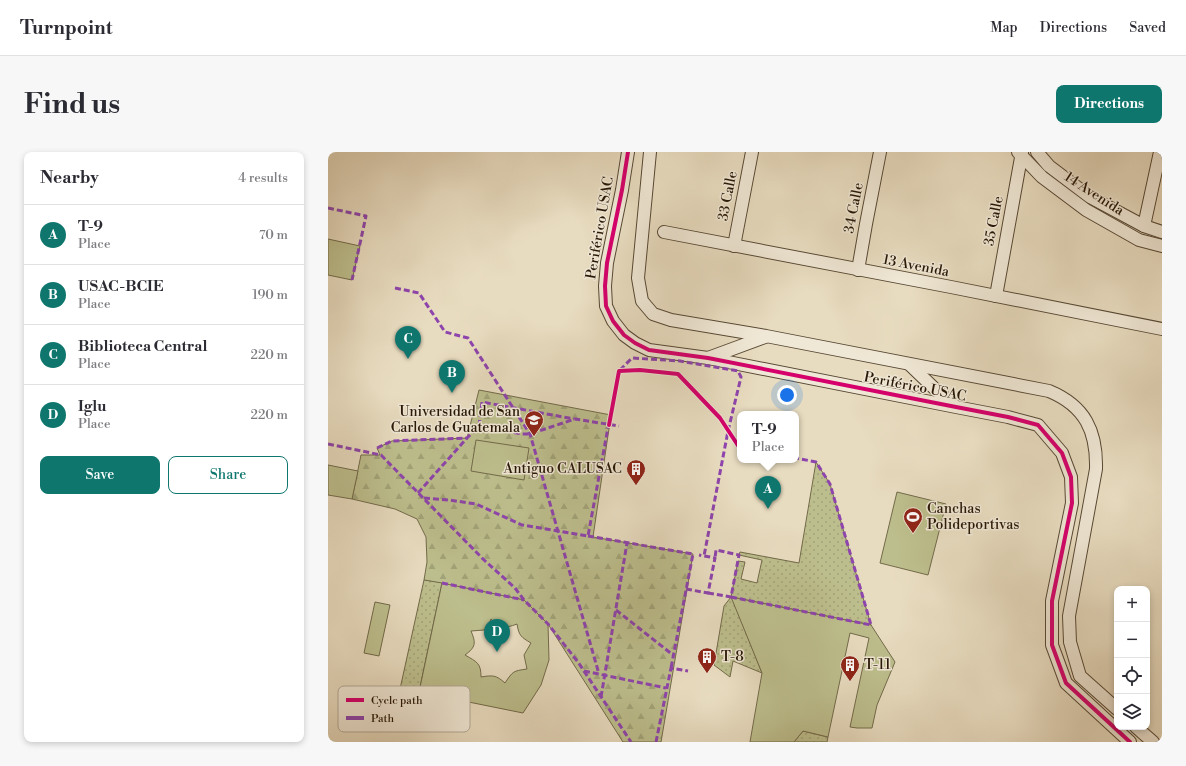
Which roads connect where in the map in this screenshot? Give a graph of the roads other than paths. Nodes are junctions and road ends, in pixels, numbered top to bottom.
1 (628, 152) edge
2 (650, 152) edge
3 (752, 152) edge
4 (880, 152) edge
5 (1037, 152) edge
6 (1160, 152) edge
7 (1021, 153) edge
8 (1144, 226) junction
9 (664, 232) dead end
10 (1162, 232) edge
11 (734, 246) junction
12 (1162, 246) edge
13 (858, 270) junction
14 (996, 296) junction
15 (1162, 329) edge
16 (766, 336) junction
17 (708, 358) junction
18 (910, 365) junction
19 (956, 407) junction
20 (1114, 706) edge
21 (1139, 730) edge
22 (1130, 742) edge
23 (1153, 742) edge

1 - 17 street, Periférico USAC
2 - 16 street, Periférico USAC
3 - 11 street, 33 Calle
4 - 13 street, 34 Calle
5 - 8 street, 14 Avenida
6 - 8 street
7 - 12 street, 14 Avenida
7 - 14 street, 35 Calle
8 - 10 street, 14 Avenida
9 - 11 street, 13 Avenida
11 - 13 street, 13 Avenida
13 - 14 street, 13 Avenida
14 - 15 street, 13 Avenida
16 - 17 street
16 - 18 street, Periférico USAC
17 - 19 street, Periférico USAC
18 - 19 street
18 - 20 street, Periférico USAC
19 - 22 street, Periférico USAC
21 - 23 street

